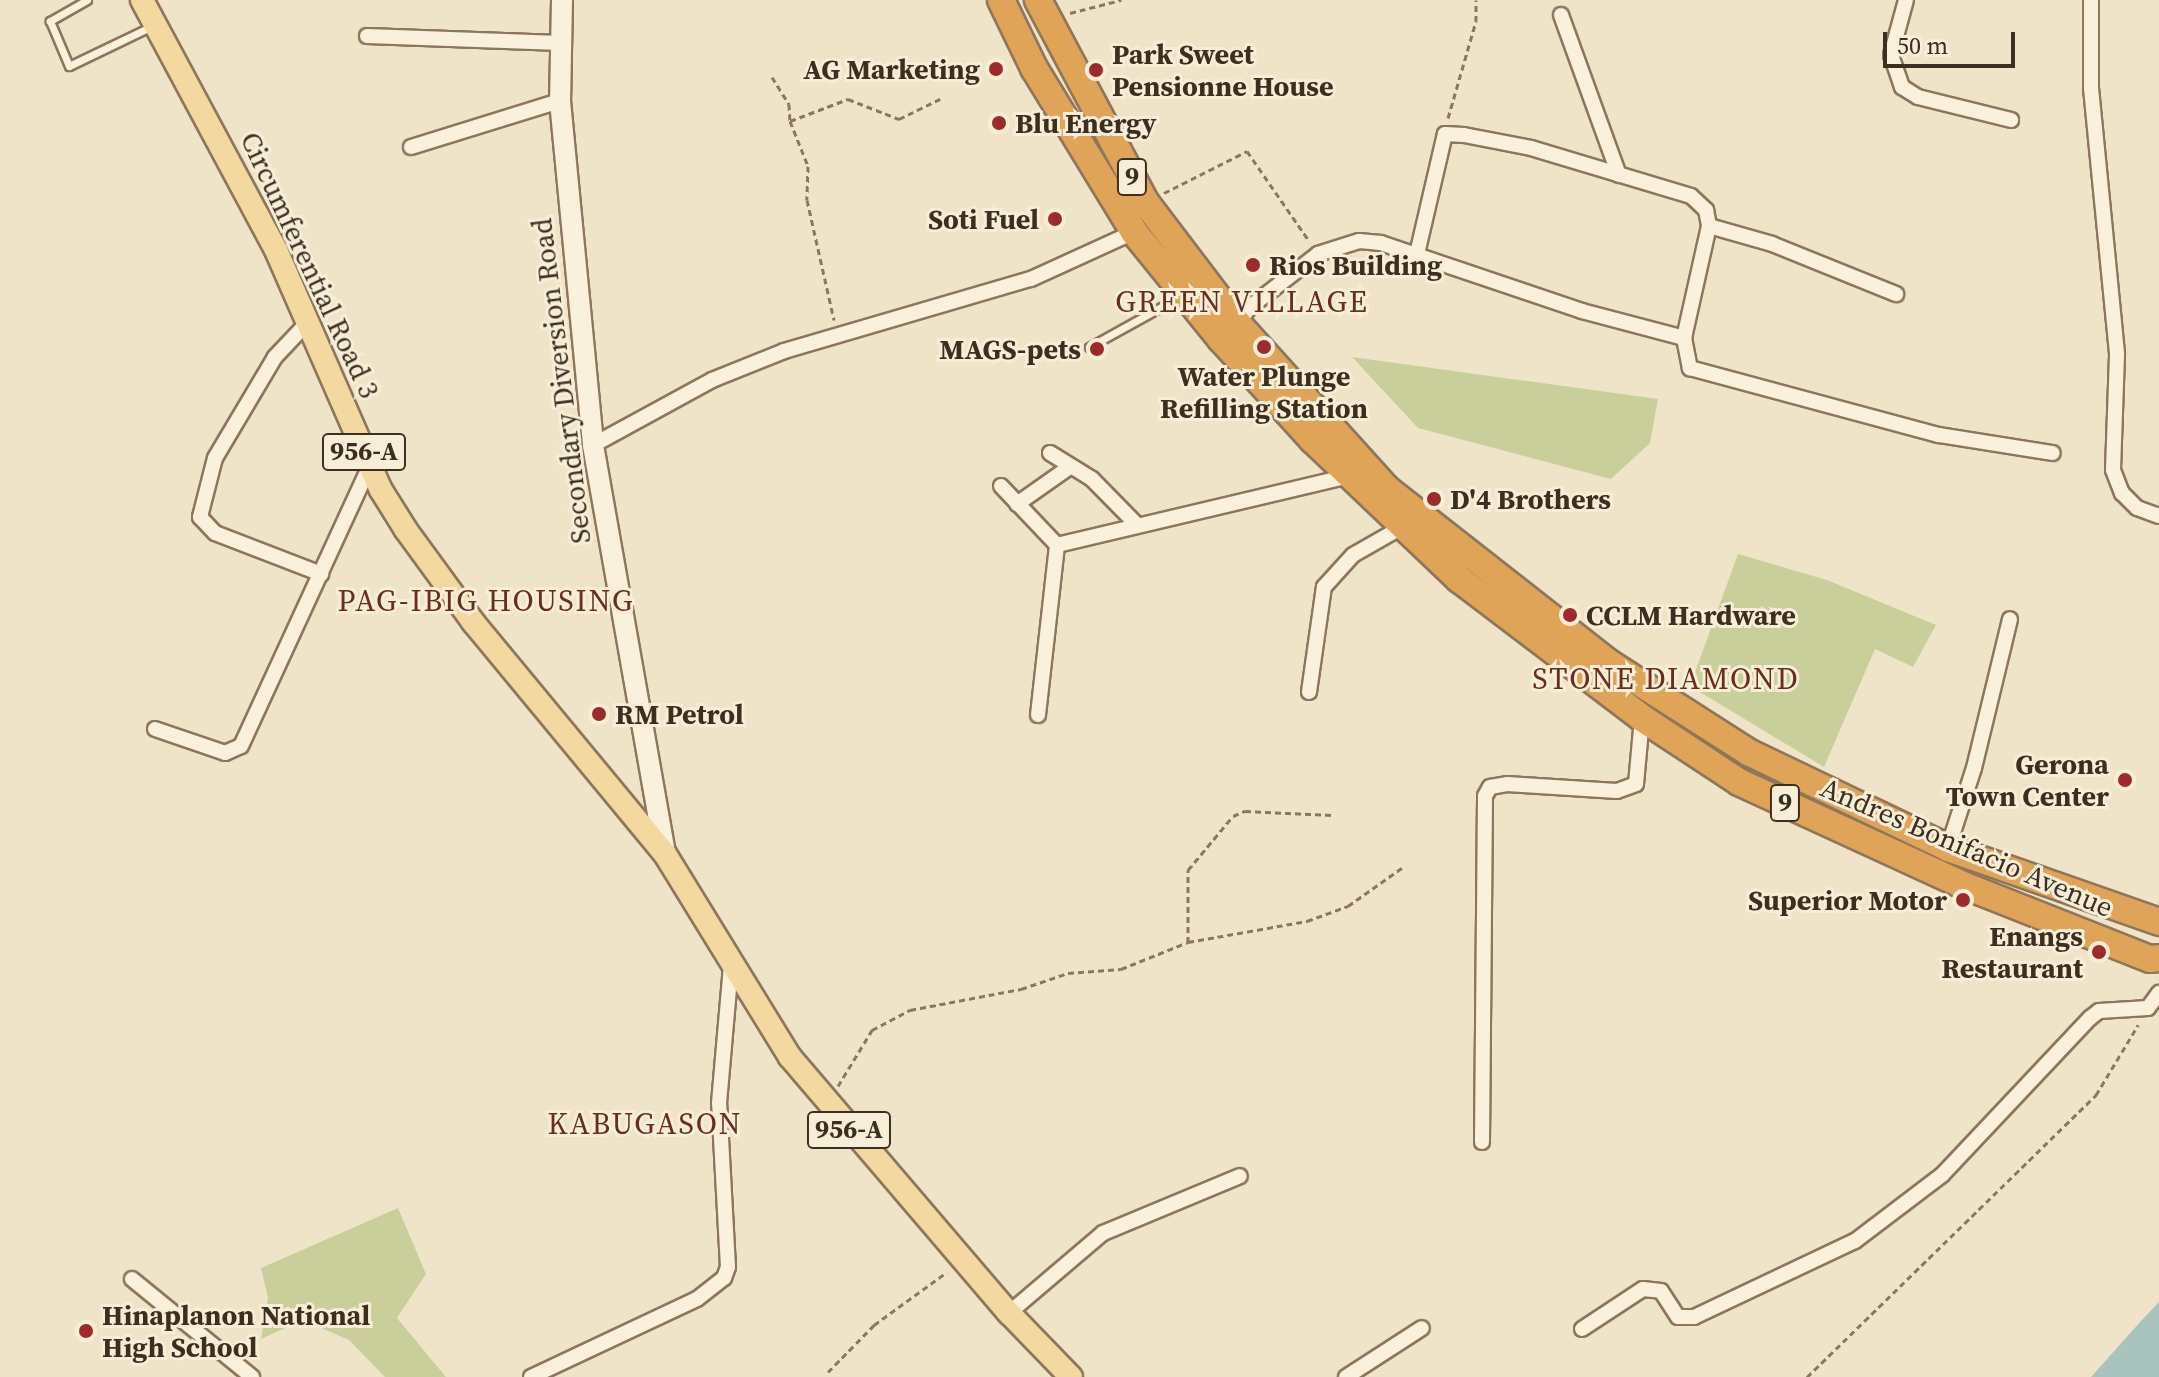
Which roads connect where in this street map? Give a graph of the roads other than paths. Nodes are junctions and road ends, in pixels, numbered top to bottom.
1 (87, 0) edge
2 (142, 0) edge
3 (562, 0) edge
4 (1001, 0) edge
5 (1038, 0) edge
6 (1906, 0) edge
7 (2091, 0) edge
8 (1561, 15) dead end
9 (156, 24) junction
10 (367, 36) dead end
11 (560, 43) junction
12 (560, 101) junction
13 (2011, 120) dead end
14 (411, 147) dead end
15 (1619, 175) junction
16 (1709, 226) junction
17 (1134, 232) junction
18 (1417, 254) junction
19 (1188, 292) junction
20 (1896, 294) dead end
21 (309, 321) junction
22 (1229, 332) junction
23 (1684, 338) junction
24 (1089, 347) dead end
25 (593, 445) junction
26 (1050, 453) dead end
27 (2053, 453) dead end
28 (370, 465) junction
29 (1071, 466) junction
30 (1348, 476) junction
31 (1001, 486) dead end
32 (1017, 504) junction
33 (2159, 516) edge
34 (1137, 525) junction
35 (1402, 527) junction
36 (1057, 545) junction
37 (321, 574) junction
38 (2010, 619) dead end
39 (1309, 692) dead end
40 (1038, 715) dead end
41 (1642, 718) junction
42 (155, 729) dead end
43 (1948, 848) junction
44 (665, 854) junction
45 (1937, 873) junction
46 (2159, 922) edge
47 (2159, 958) edge
48 (731, 967) junction
49 (2159, 993) edge
50 (1482, 1142) dead end
51 (1240, 1176) dead end
52 (132, 1279) dead end
53 (1009, 1313) junction
54 (1422, 1328) dead end
55 (1582, 1329) dead end
56 (252, 1377) edge
57 (531, 1377) edge
58 (1071, 1377) edge
59 (1346, 1377) edge

1 - 9 lane
2 - 9 main road, Circumferential Road 3 / 956-A
3 - 11 street, Secondary Diversion Road / 956-A
4 - 17 highway, Andres Bonifacio Avenue / 9
5 - 22 highway, Andres Bonifacio Avenue / 9
6 - 13 street
7 - 33 street
8 - 15 street
9 - 21 main road, Circumferential Road 3 / 956-A
10 - 11 street
11 - 12 street, Secondary Diversion Road / 956-A
12 - 14 street
12 - 25 street, Secondary Diversion Road / 956-A
15 - 16 street
15 - 18 street
16 - 20 street
16 - 23 street
17 - 19 highway, Andres Bonifacio Avenue / 9
17 - 25 street
18 - 22 street
18 - 23 street
19 - 22 highway, Andres Bonifacio Avenue / 9
19 - 24 lane
21 - 28 main road, Circumferential Road 3 / 956-A
21 - 37 street
22 - 30 highway, Andres Bonifacio Avenue / 9
22 - 43 highway, Andres Bonifacio Avenue / 9
23 - 27 street
25 - 44 street, Secondary Diversion Road / 956-A
26 - 29 street
28 - 37 street
28 - 44 main road, Circumferential Road 3 / 956-A
29 - 32 street
29 - 34 street
30 - 34 street
30 - 35 highway, Andres Bonifacio Avenue / 9
31 - 32 street
32 - 36 street
34 - 36 street
35 - 39 street
35 - 41 highway, Andres Bonifacio Avenue / 9
36 - 40 street
37 - 42 street
38 - 43 street
41 - 45 highway, Andres Bonifacio Avenue / 9
41 - 50 street
43 - 45 street
43 - 46 highway, Andres Bonifacio Avenue / 9
44 - 48 main road, Secondary Diversion Road / 956-A
45 - 47 highway, Andres Bonifacio Avenue / 9
48 - 53 main road, Secondary Diversion Road / 956-A
48 - 57 street
49 - 55 street
51 - 53 street
52 - 56 street
53 - 58 main road, Secondary Diversion Road / 956-A
54 - 59 street

